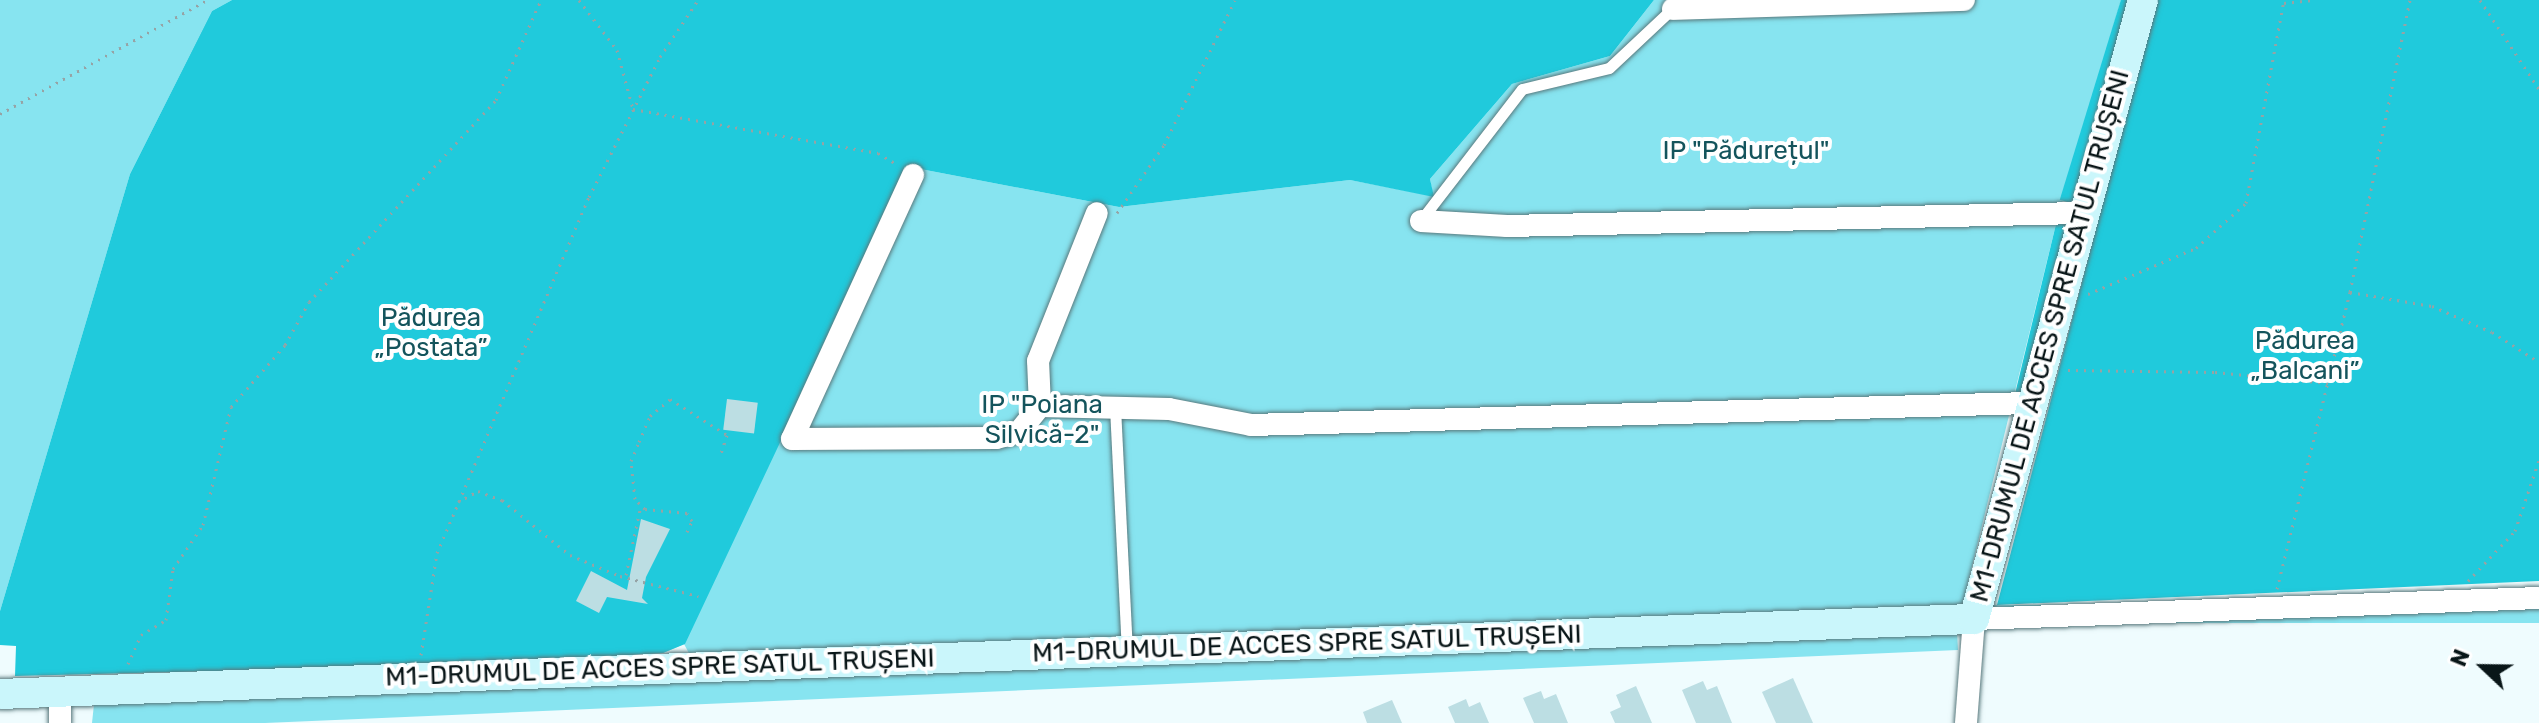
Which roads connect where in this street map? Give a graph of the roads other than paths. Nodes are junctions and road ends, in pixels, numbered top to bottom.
1 (1964, 0) edge
2 (2143, 0) edge
3 (1673, 4) edge
4 (913, 175) road end
5 (1097, 213) road end
6 (2081, 213) junction
7 (1421, 221) joint
8 (2029, 403) junction
9 (1040, 406) junction
10 (1115, 407) junction
11 (2539, 598) edge
12 (1974, 619) junction
13 (1127, 651) junction
14 (60, 690) junction
15 (0, 694) edge
16 (60, 723) edge
17 (1966, 723) edge

1 - 3 street
2 - 6 street, M1-DRUMUL DE ACCES SPRE SATUL TRUȘENI
3 - 7 lane
4 - 9 street
5 - 9 street
6 - 7 street
6 - 8 street, M1-DRUMUL DE ACCES SPRE SATUL TRUȘENI
8 - 10 street
8 - 12 street, M1-DRUMUL DE ACCES SPRE SATUL TRUȘENI
9 - 10 street
10 - 13 lane
11 - 12 street
12 - 13 street, M1-DRUMUL DE ACCES SPRE SATUL TRUȘENI
12 - 17 street
13 - 14 street, M1-DRUMUL DE ACCES SPRE SATUL TRUȘENI
14 - 15 street, M1-DRUMUL DE ACCES SPRE SATUL TRUȘENI
14 - 16 street

